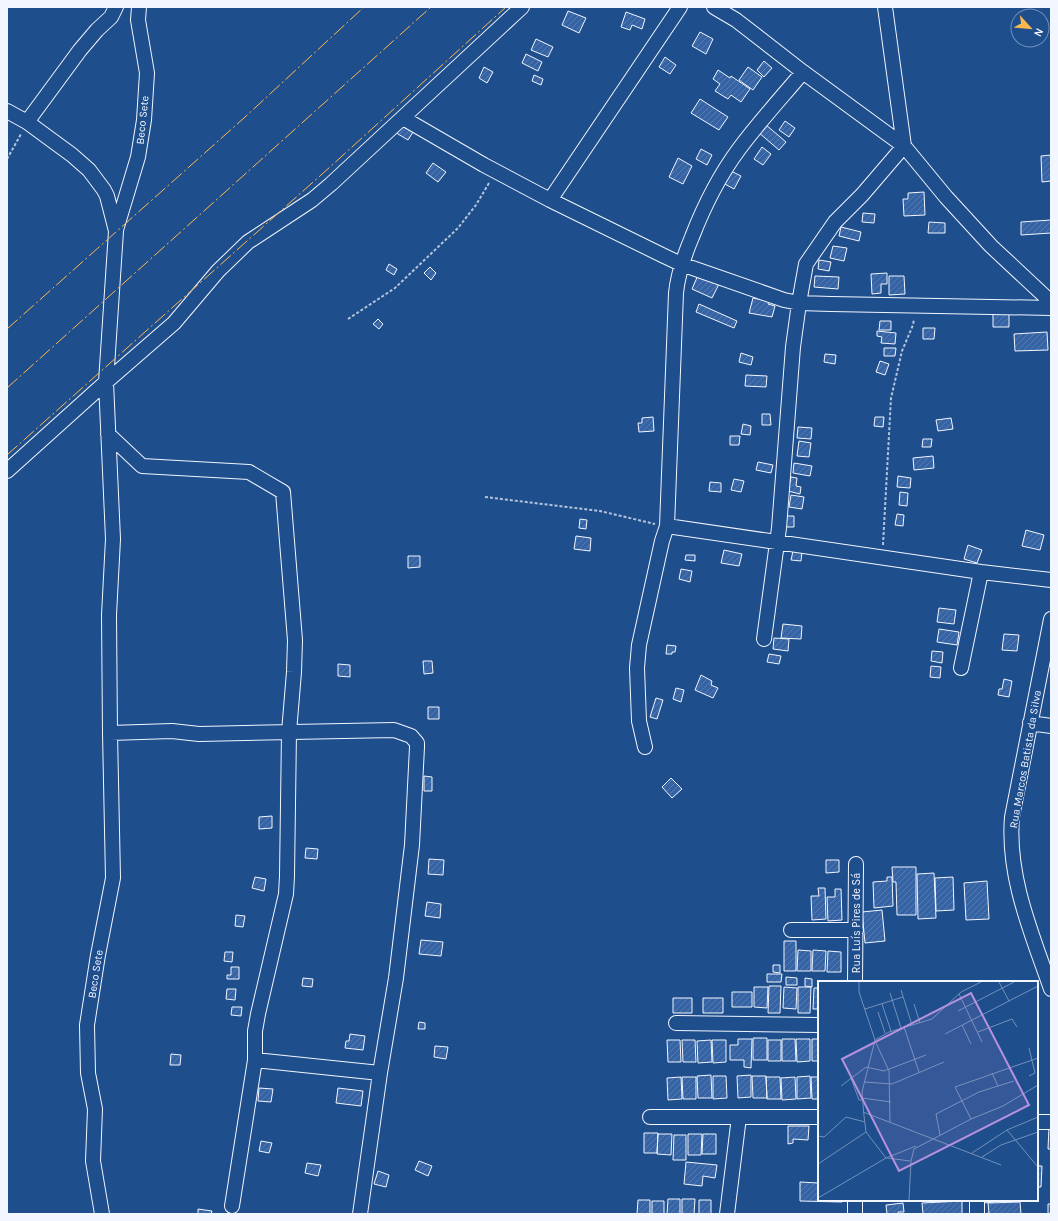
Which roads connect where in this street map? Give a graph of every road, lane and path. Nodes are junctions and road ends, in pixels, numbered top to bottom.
1 (116, 7) edge
2 (140, 7) edge
3 (522, 7) edge
4 (680, 7) edge
5 (714, 7) edge
6 (885, 7) edge
7 (803, 72) junction
8 (7, 111) edge
9 (403, 118) junction
10 (27, 122) junction
11 (904, 146) junction
12 (7, 159) edge
13 (496, 171) junction
14 (550, 200) junction
15 (116, 231) junction
16 (681, 264) junction
17 (1051, 302) edge
18 (799, 303) junction
19 (916, 306) junction
20 (1051, 308) edge
21 (348, 319) dead end
22 (106, 382) junction
23 (108, 434) junction
24 (7, 471) edge
25 (485, 497) dead end
26 (667, 526) junction
27 (778, 543) junction
28 (882, 558) junction
29 (981, 572) junction
30 (1051, 580) edge
31 (1051, 619) edge
32 (764, 639) dead end
33 (1048, 654) edge
34 (961, 668) dead end
35 (1030, 723) junction
36 (1051, 726) edge
37 (289, 732) junction
38 (110, 733) junction
39 (645, 747) dead end
40 (856, 864) dead end
41 (791, 930) dead end
42 (856, 930) junction
43 (855, 981) edge
44 (1051, 989) edge
45 (676, 1023) dead end
46 (818, 1025) edge
47 (255, 1060) junction
48 (380, 1073) junction
49 (650, 1117) dead end
50 (739, 1117) junction
51 (818, 1117) edge
52 (1038, 1122) edge
53 (1051, 1122) edge
54 (854, 1201) edge
55 (977, 1201) edge
56 (232, 1206) dead end
57 (102, 1214) edge
58 (360, 1214) edge
59 (728, 1214) edge
60 (855, 1214) edge
61 (977, 1214) edge

1 - 10 street
2 - 15 street, Beco Sete
3 - 9 street
4 - 14 street
5 - 7 street
6 - 11 street
7 - 11 street
7 - 16 street
8 - 10 street
9 - 13 street
9 - 22 street
10 - 12 path
10 - 15 street
11 - 17 street
11 - 18 street
13 - 14 street
13 - 21 path
14 - 16 street
15 - 22 street, Beco Sete
16 - 18 street
16 - 26 street
18 - 19 street
18 - 27 street
19 - 20 street
19 - 28 path
22 - 23 street, Beco Sete
22 - 24 street
23 - 37 street
23 - 38 street, Beco Sete
25 - 26 path
26 - 27 street
26 - 39 street
27 - 28 street
27 - 32 street
28 - 29 street
29 - 30 street
29 - 34 street
31 - 33 street, Rua Marcos Batista da Silva
33 - 35 street, Rua Marcos Batista da Silva
35 - 36 street
35 - 44 street, Rua Marcos Batista da Silva
37 - 38 street
37 - 47 street
37 - 48 street
38 - 57 street, Beco Sete
40 - 42 street, Rua Luís Pires de Sá
41 - 42 street
42 - 43 street, Rua Luís Pires de Sá
45 - 46 street
47 - 48 street
47 - 56 street
48 - 58 street
49 - 50 street
50 - 51 street
50 - 59 street
52 - 53 street
54 - 60 street
55 - 61 street

